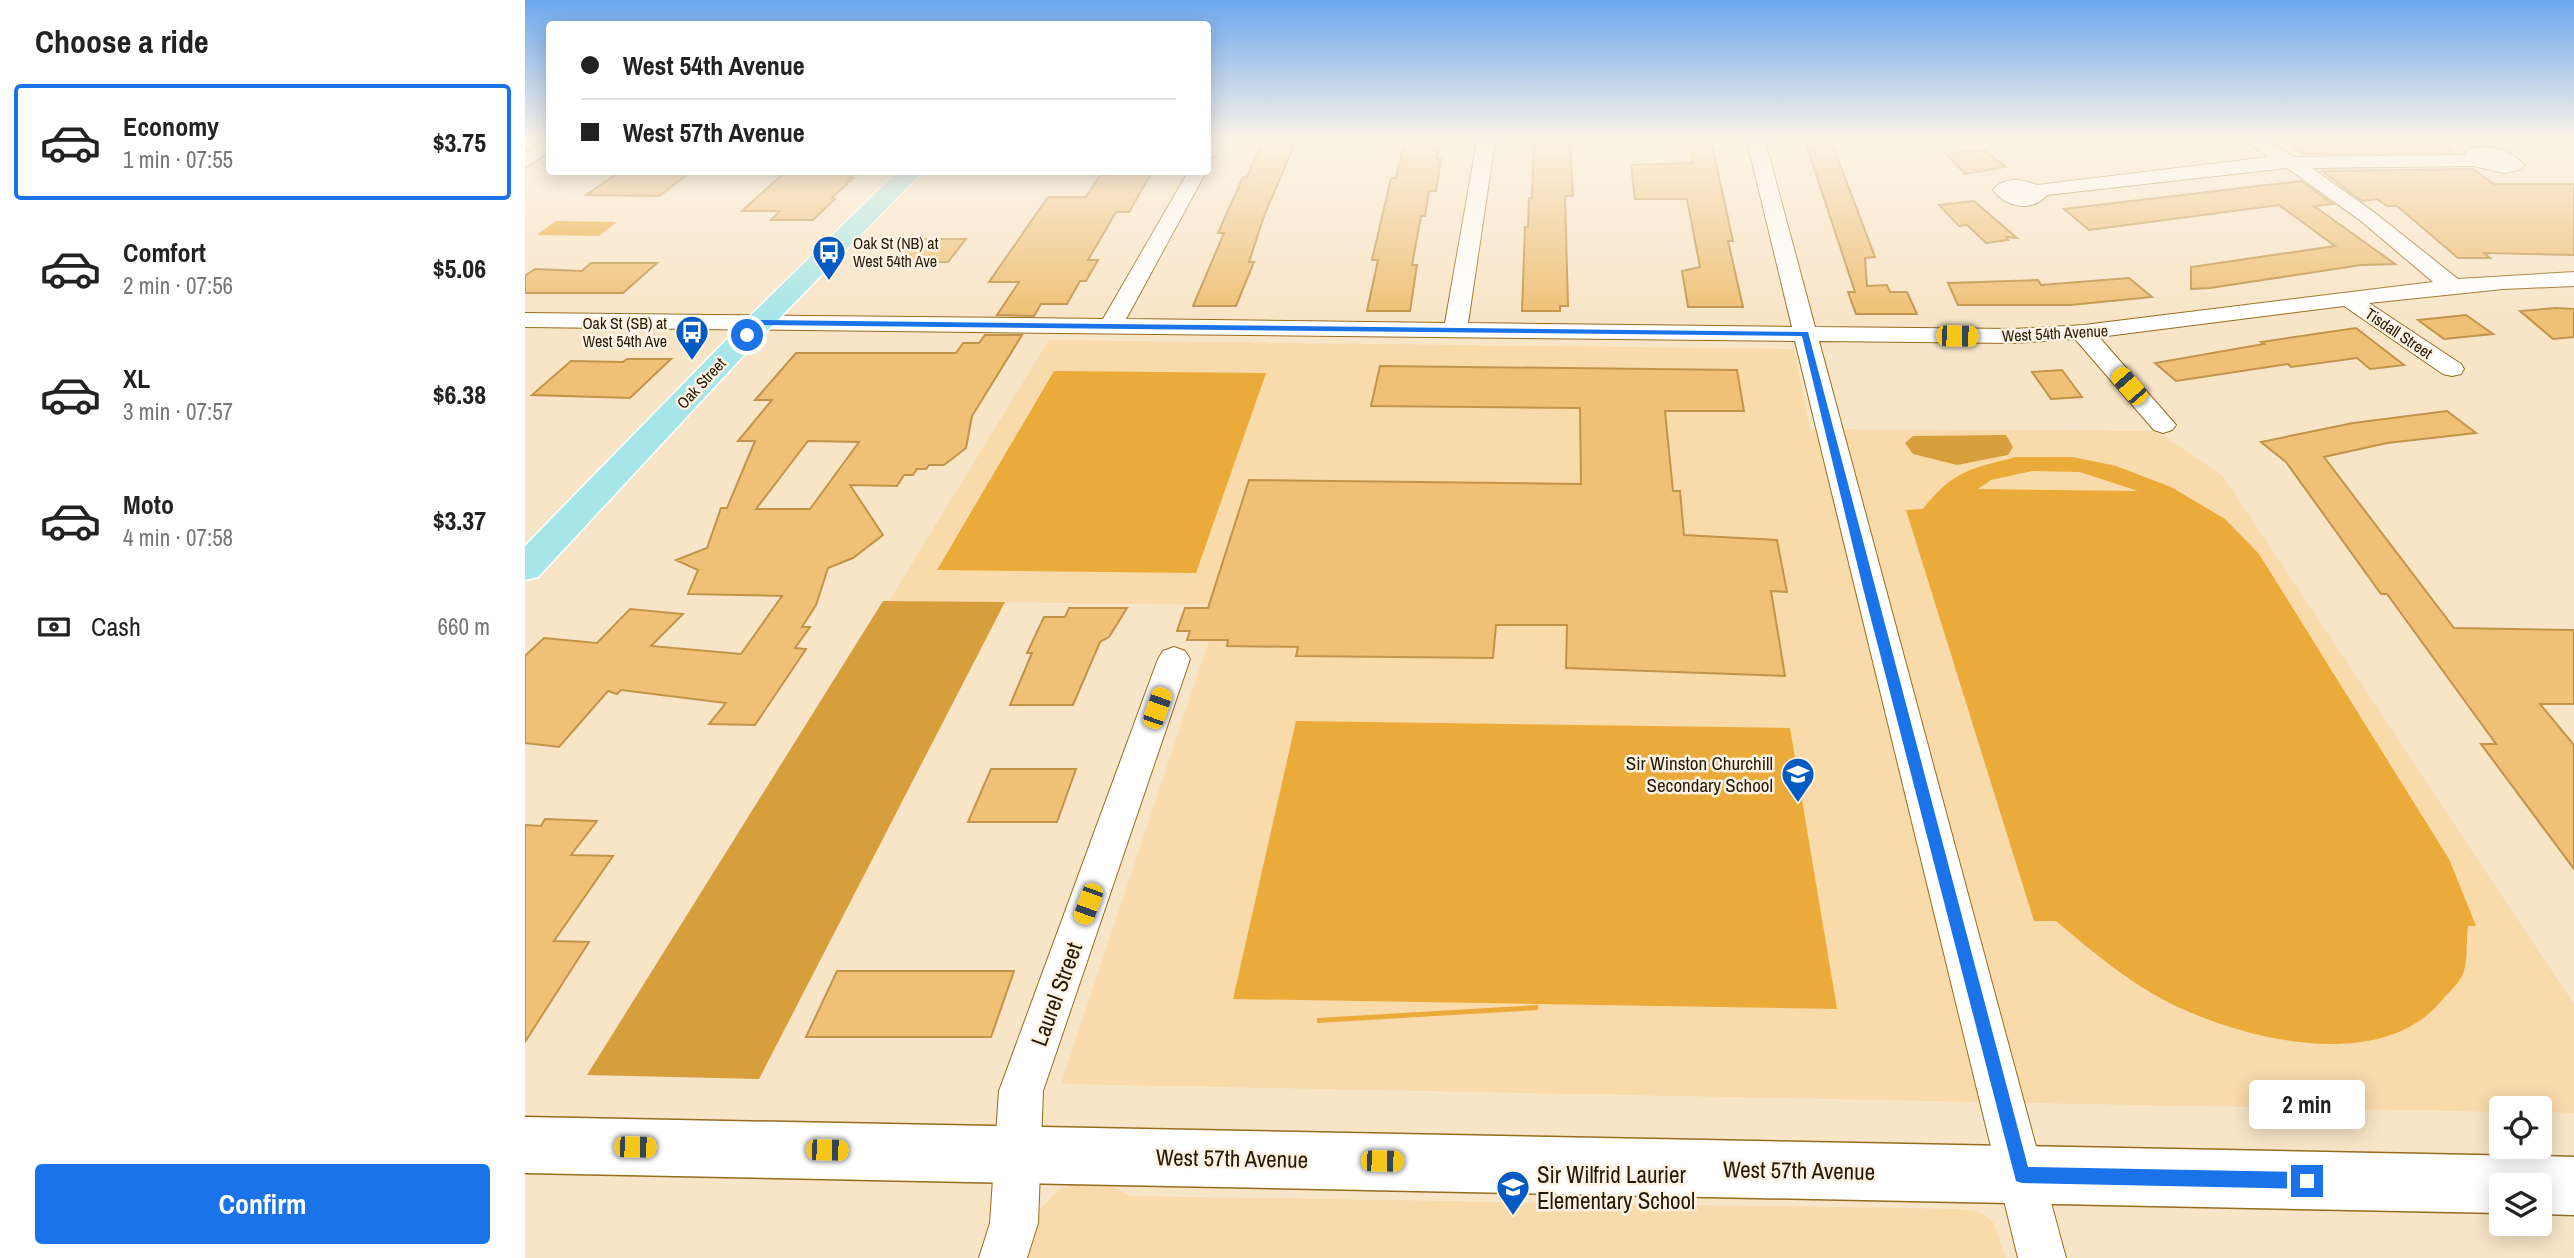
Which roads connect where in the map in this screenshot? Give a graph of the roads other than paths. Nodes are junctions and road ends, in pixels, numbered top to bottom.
1 (882, 200) edge
2 (1182, 200) edge
3 (1476, 200) edge
4 (1771, 200) edge
5 (2343, 200) edge
6 (2574, 279) edge
7 (2451, 285) junction
8 (2346, 298) junction
9 (525, 320) edge
10 (759, 323) junction
11 (1111, 326) junction
12 (1455, 330) junction
13 (1805, 333) junction
14 (2083, 334) junction
15 (2452, 369) dead end
16 (2163, 425) dead end
17 (529, 560) edge
18 (1174, 659) dead end
19 (525, 1145) edge
20 (1019, 1154) junction
21 (2022, 1175) junction
22 (2489, 1184) edge
23 (2552, 1185) edge
24 (2574, 1186) edge
25 (1003, 1258) edge
26 (2042, 1258) edge

1 - 10 main road, Oak Street
2 - 11 street
3 - 12 street
4 - 13 street
5 - 7 street
6 - 7 street, West 54th Avenue
7 - 8 street, West 54th Avenue
8 - 14 street, West 54th Avenue
8 - 15 street, Tisdall Street
9 - 10 street, West 54th Avenue
10 - 11 street, West 54th Avenue
10 - 17 main road, Oak Street
11 - 12 street, West 54th Avenue
12 - 13 street, West 54th Avenue
13 - 14 street, West 54th Avenue
13 - 21 street
14 - 16 street
18 - 20 street, Laurel Street
19 - 20 street, West 57th Avenue
20 - 21 street, West 57th Avenue
20 - 25 street, Laurel Street
21 - 22 street, West 57th Avenue
21 - 26 street
23 - 24 street

